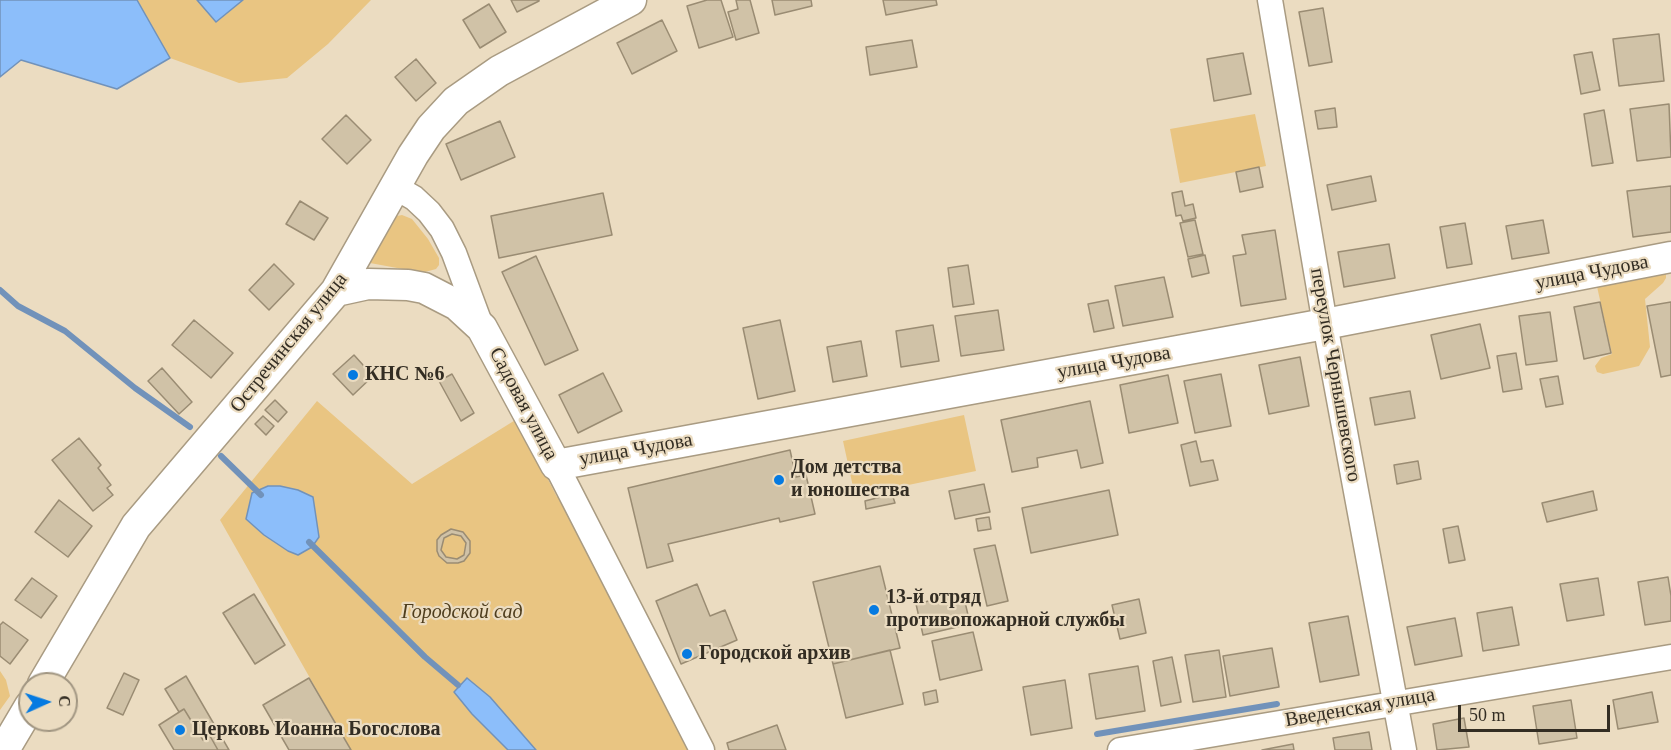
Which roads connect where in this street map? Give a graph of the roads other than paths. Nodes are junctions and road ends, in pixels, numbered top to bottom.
1 (1270, 0) edge
2 (628, 1) edge
3 (395, 187) junction
4 (1671, 257) edge
5 (336, 291) junction
6 (1325, 324) junction
7 (482, 328) junction
8 (556, 465) junction
9 (1671, 657) edge
10 (50, 672) edge
11 (1395, 702) junction
12 (18, 726) edge
13 (4, 750) edge
14 (702, 750) edge
15 (1120, 750) edge
16 (1404, 750) edge

1 - 6 street, переулок Чернышевского
2 - 3 street, Остречинская улица
3 - 5 street, Остречинская улица
3 - 7 street
4 - 6 street, улица Чудова
5 - 7 street, Садовая улица
5 - 10 street, Остречинская улица
6 - 8 street, улица Чудова
6 - 11 street, переулок Чернышевского
7 - 8 street, Садовая улица
8 - 14 street, Садовая улица
9 - 11 street, Введенская улица
11 - 15 street, Введенская улица
11 - 16 street, переулок Чернышевского
12 - 13 street

